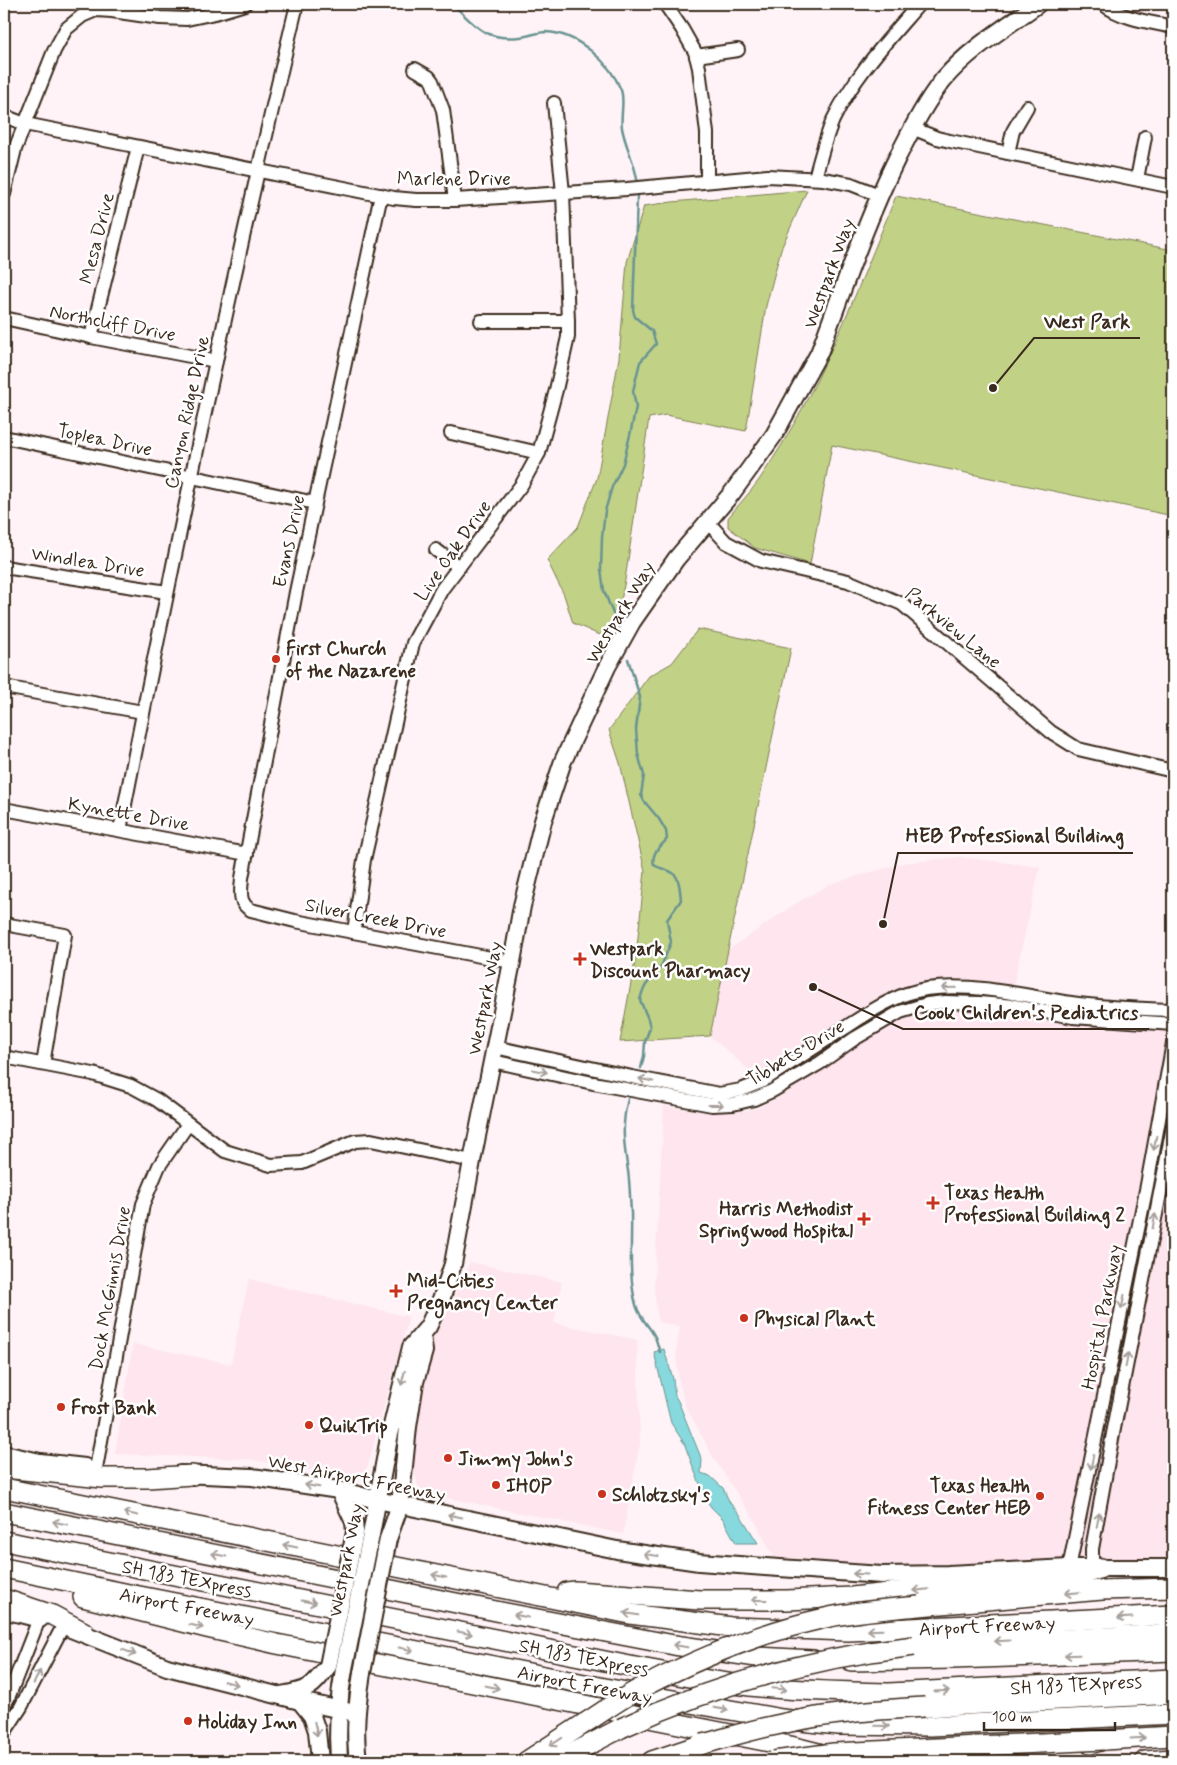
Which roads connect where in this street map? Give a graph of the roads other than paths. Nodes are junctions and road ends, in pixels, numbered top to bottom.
1 (245, 4) edge
2 (297, 4) edge
3 (665, 4) edge
4 (919, 4) edge
5 (1038, 4) edge
6 (1103, 4) edge
7 (1173, 27) edge
8 (738, 50) dead end
9 (696, 56) junction
10 (415, 70) dead end
11 (554, 103) dead end
12 (1027, 107) dead end
13 (4, 116) edge
14 (25, 124) junction
15 (912, 128) junction
16 (1145, 137) dead end
17 (138, 147) junction
18 (1008, 153) junction
19 (256, 172) junction
20 (815, 178) junction
21 (1137, 179) junction
22 (707, 181) junction
23 (1173, 187) edge
24 (563, 193) junction
25 (4, 194) edge
26 (380, 195) junction
27 (879, 195) junction
28 (455, 200) junction
29 (4, 318) edge
30 (481, 321) dead end
31 (568, 321) junction
32 (91, 337) junction
33 (216, 361) junction
34 (451, 433) dead end
35 (4, 437) edge
36 (539, 453) junction
37 (191, 477) junction
38 (315, 503) junction
39 (707, 521) junction
40 (436, 550) dead end
41 (4, 567) edge
42 (459, 568) junction
43 (167, 592) junction
44 (4, 687) edge
45 (143, 712) junction
46 (1173, 771) edge
47 (4, 809) edge
48 (120, 830) junction
49 (247, 854) junction
50 (240, 896) joint
51 (4, 924) edge
52 (354, 932) junction
53 (512, 962) junction
54 (930, 989) junction
55 (1050, 999) junction
56 (928, 1004) junction
57 (874, 1009) junction
58 (1173, 1010) edge
59 (1048, 1012) junction
60 (883, 1022) junction
61 (1173, 1024) edge
62 (1173, 1043) edge
63 (494, 1054) junction
64 (4, 1057) edge
65 (43, 1064) junction
66 (777, 1072) junction
67 (784, 1083) junction
68 (693, 1096) junction
69 (188, 1124) junction
70 (1173, 1127) edge
71 (472, 1161) junction
72 (1147, 1185) junction
73 (1160, 1188) junction
74 (422, 1335) junction
75 (4, 1454) edge
76 (4, 1468) edge
77 (96, 1468) junction
78 (192, 1474) junction
79 (4, 1488) edge
80 (339, 1490) junction
81 (377, 1500) junction
82 (400, 1505) junction
83 (4, 1512) edge
84 (4, 1541) edge
85 (4, 1568) edge
86 (1069, 1568) junction
87 (1096, 1568) junction
88 (1173, 1568) edge
89 (23, 1571) junction
90 (1173, 1588) edge
91 (538, 1596) junction
92 (4, 1599) edge
93 (4, 1610) edge
94 (1173, 1615) edge
95 (39, 1619) junction
96 (63, 1626) junction
97 (84, 1632) junction
98 (1173, 1634) edge
99 (1173, 1651) edge
100 (1173, 1679) edge
101 (1173, 1694) edge
102 (278, 1696) junction
103 (300, 1701) junction
104 (4, 1705) edge
105 (347, 1711) junction
106 (9, 1714) edge
107 (1173, 1714) edge
108 (4, 1733) edge
109 (1173, 1736) edge
110 (1104, 1740) junction
111 (1173, 1759) edge
112 (320, 1761) edge
113 (338, 1761) edge
114 (358, 1761) edge
115 (527, 1761) edge
116 (558, 1761) edge
117 (652, 1761) edge
118 (774, 1761) edge
119 (852, 1761) edge
120 (902, 1761) edge
121 (1145, 1761) edge

1 - 14 street
2 - 19 street, Canyon Ridge Drive
3 - 9 street
4 - 20 street
5 - 15 main road, Westpark Way
6 - 7 street
8 - 9 street
9 - 22 street
10 - 28 street
11 - 24 street, Live Oak Drive
12 - 18 street
13 - 14 street, Marlene Drive
14 - 17 street, Marlene Drive
14 - 25 street
15 - 18 street
15 - 27 main road, Westpark Way
16 - 21 street
17 - 19 street, Marlene Drive
17 - 32 street, Mesa Drive
18 - 21 street
19 - 26 street, Marlene Drive
19 - 33 street, Canyon Ridge Drive
20 - 22 street, Marlene Drive
20 - 27 street, Marlene Drive
21 - 23 street
22 - 24 street, Marlene Drive
24 - 28 street, Marlene Drive
24 - 31 street, Live Oak Drive
26 - 28 street, Marlene Drive
26 - 38 street, Evans Drive
27 - 39 main road, Westpark Way
29 - 32 street, Northcliff Drive
30 - 31 street
31 - 36 street, Live Oak Drive
32 - 33 street, Northcliff Drive
33 - 37 street, Canyon Ridge Drive
34 - 36 street
35 - 37 street, Toplea Drive
36 - 42 street, Live Oak Drive
37 - 38 street, Toplea Drive
37 - 43 street, Canyon Ridge Drive
38 - 49 street, Evans Drive
39 - 46 street, Parkview Lane
39 - 53 main road, Westpark Way
40 - 42 street
41 - 43 street, Windlea Drive
42 - 52 street, Live Oak Drive
43 - 45 street, Canyon Ridge Drive
44 - 45 street
45 - 48 street, Canyon Ridge Drive
47 - 48 street, Kynette Drive
48 - 49 street, Kynette Drive
49 - 50 street, Evans Drive
50 - 52 street, Silver Creek Drive
51 - 65 street
52 - 53 street, Silver Creek Drive
53 - 63 main road, Westpark Way
55 -> 54 street, Tibbets Drive
54 - 56 street
54 - 57 street, Tibbets Drive
55 - 58 street, Tibbets Drive
55 - 59 street
56 - 59 street, Tibbets Drive
56 - 60 street, Tibbets Drive
57 - 60 street
57 - 66 street, Tibbets Drive
59 - 61 street, Tibbets Drive
60 - 67 street, Tibbets Drive
62 -> 72 street, Hospital Parkway
63 - 68 street, Tibbets Drive
63 - 71 main road, Westpark Way
64 - 65 street
65 - 69 street
66 - 67 street
66 - 68 street, Tibbets Drive
68 -> 67 street, Tibbets Drive
69 - 71 street
69 - 77 street, Dock McGinnis Drive
70 - 73 street, Hospital Parkway
71 - 74 main road, Westpark Way
72 - 73 street
72 -> 86 street, Hospital Parkway
87 -> 73 street, Hospital Parkway
74 -> 81 main road, Westpark Way
74 - 82 main road, Westpark Way
75 - 77 main road, West Airport Freeway
76 - 78 highway
77 - 78 main road, West Airport Freeway
80 -> 78 main road, West Airport Freeway
91 -> 79 highway, Airport Freeway
80 - 81 main road, West Airport Freeway
80 - 102 main road, bridge
81 - 82 main road, West Airport Freeway
81 - 105 main road, Westpark Way, bridge
86 -> 82 main road, West Airport Freeway
82 - 105 main road, Westpark Way, bridge
99 -> 83 highway, SH 183 TEXpress
84 -> 100 highway, SH 183 TEXpress
85 - 89 highway, Airport Freeway
86 - 87 main road
87 - 88 main road
87 -> 91 highway
89 -> 107 highway, Airport Freeway
89 -> 119 highway
90 -> 115 highway, bridge
94 -> 91 highway, Airport Freeway
92 - 97 highway
93 - 95 main road
95 - 96 main road
95 - 104 street
96 - 97 main road
106 -> 96 street
97 -> 102 main road
98 -> 116 highway, bridge
101 - 117 highway, bridge
102 - 103 main road
103 - 105 main road
103 -> 112 main road
105 - 113 main road
105 - 114 main road
106 - 108 street
110 -> 109 highway
110 - 118 highway, bridge
110 - 120 highway, bridge
111 - 121 highway

